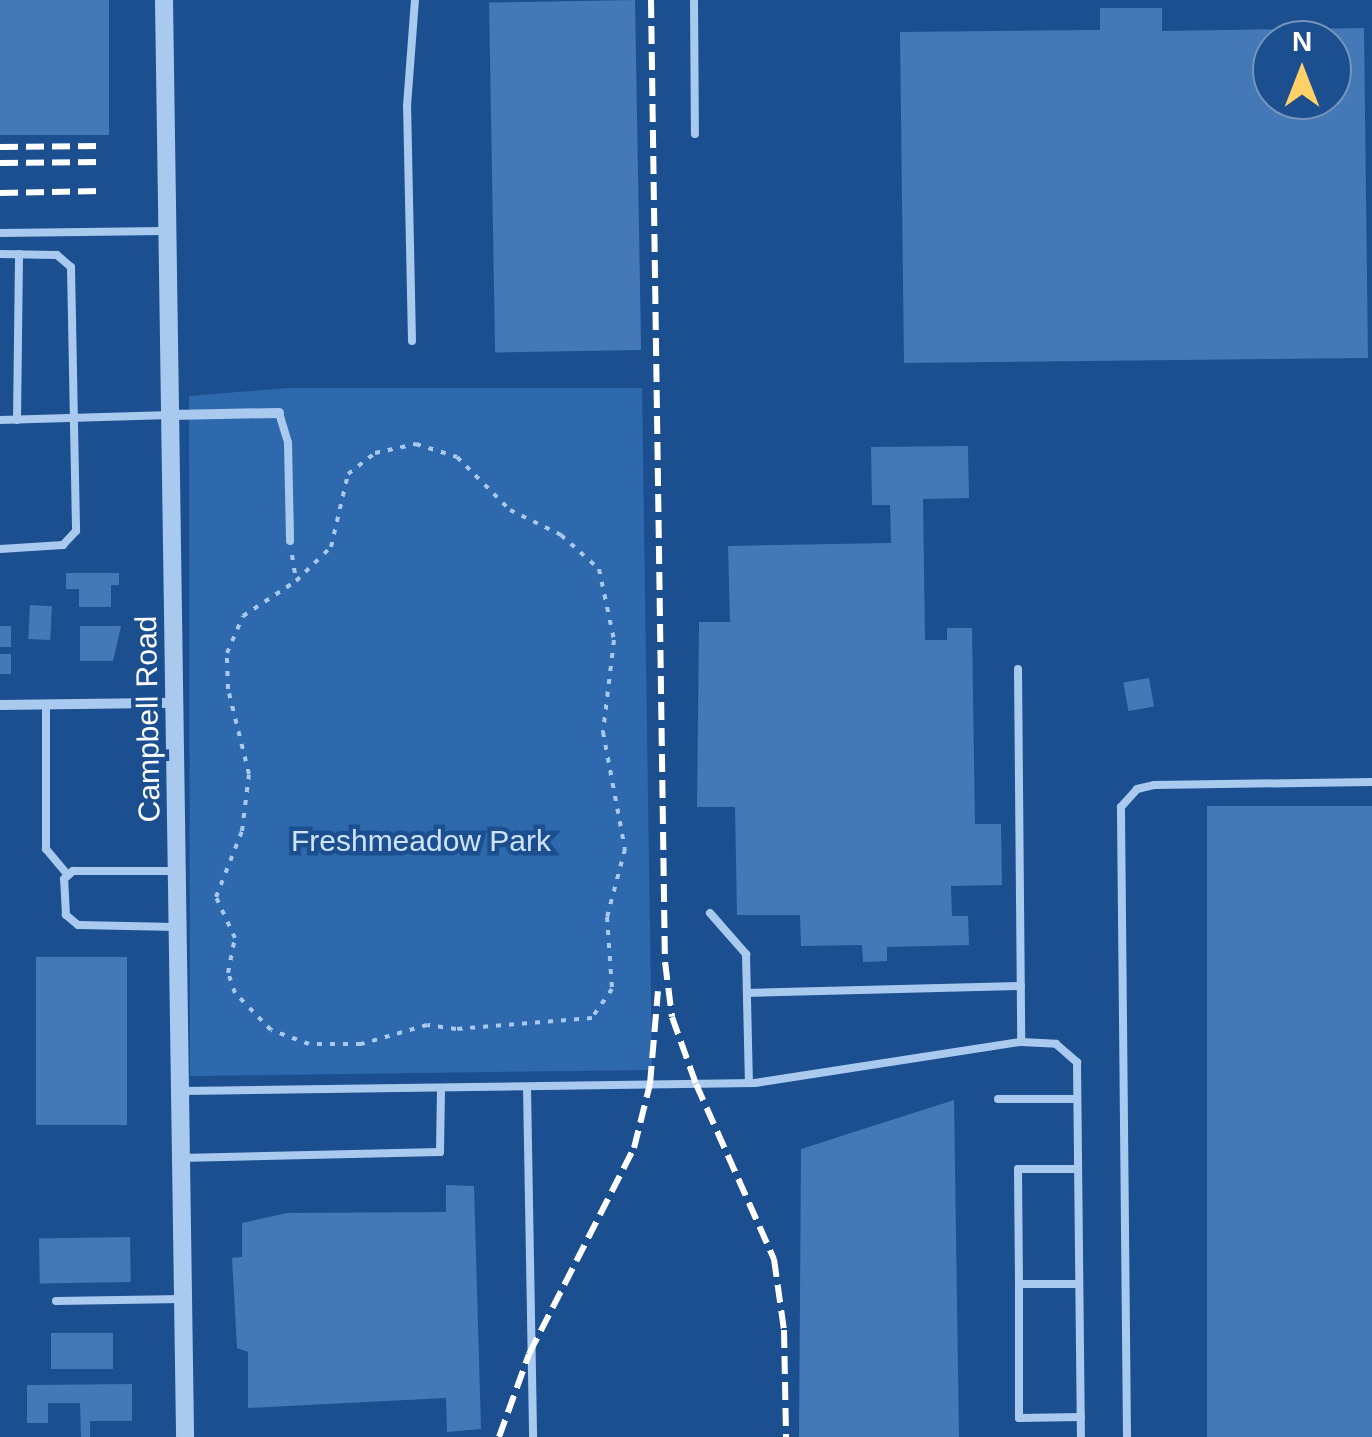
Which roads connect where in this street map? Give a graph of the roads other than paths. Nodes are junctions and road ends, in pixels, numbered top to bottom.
1 (164, 0) edge
2 (416, 0) edge
3 (694, 0) edge
4 (695, 134) dead end
5 (169, 231) junction
6 (0, 233) edge
7 (0, 254) edge
8 (18, 254) junction
9 (412, 341) dead end
10 (279, 413) joint
11 (171, 415) junction
12 (0, 420) edge
13 (17, 420) junction
14 (72, 420) junction
15 (290, 540) road end
16 (0, 549) edge
17 (1018, 669) dead end
18 (176, 702) junction
19 (0, 705) edge
20 (46, 705) junction
21 (1372, 782) edge
22 (177, 872) junction
23 (68, 874) junction
24 (710, 913) dead end
25 (177, 928) junction
26 (1020, 986) junction
27 (747, 993) junction
28 (1021, 1042) junction
29 (749, 1083) junction
30 (526, 1087) junction
31 (441, 1088) junction
32 (178, 1091) junction
33 (998, 1099) dead end
34 (1077, 1099) junction
35 (180, 1158) junction
36 (1078, 1169) junction
37 (1020, 1284) junction
38 (1080, 1284) junction
39 (182, 1299) junction
40 (56, 1300) dead end
41 (1081, 1417) junction
42 (185, 1437) edge
43 (533, 1437) edge
44 (1081, 1437) edge
45 (1126, 1437) edge

1 - 5 street, Campbell Road
2 - 9 lane
3 - 4 lane
5 - 6 lane
5 - 11 street, Campbell Road
7 - 8 lane
8 - 13 lane
8 - 14 lane
10 - 11 street
10 - 15 lane
11 - 14 lane
11 - 18 street, Campbell Road
12 - 13 lane
13 - 14 lane
14 - 16 lane
17 - 26 lane
18 - 20 street
18 - 22 street, Campbell Road
19 - 20 street
20 - 23 lane
21 - 45 lane
22 - 23 lane
22 - 25 street, Campbell Road
23 - 25 lane
24 - 27 lane
25 - 32 street, Campbell Road
26 - 27 lane
26 - 28 lane
27 - 29 lane
28 - 29 lane
28 - 34 lane
29 - 30 lane
30 - 31 lane
30 - 43 lane
31 - 32 lane
31 - 35 lane
32 - 35 street, Campbell Road
33 - 34 lane
34 - 36 lane
35 - 39 street, Campbell Road
36 - 37 lane
36 - 38 lane
37 - 38 lane
37 - 41 lane
38 - 41 lane
39 - 40 lane
39 - 42 street, Campbell Road
41 - 44 lane

